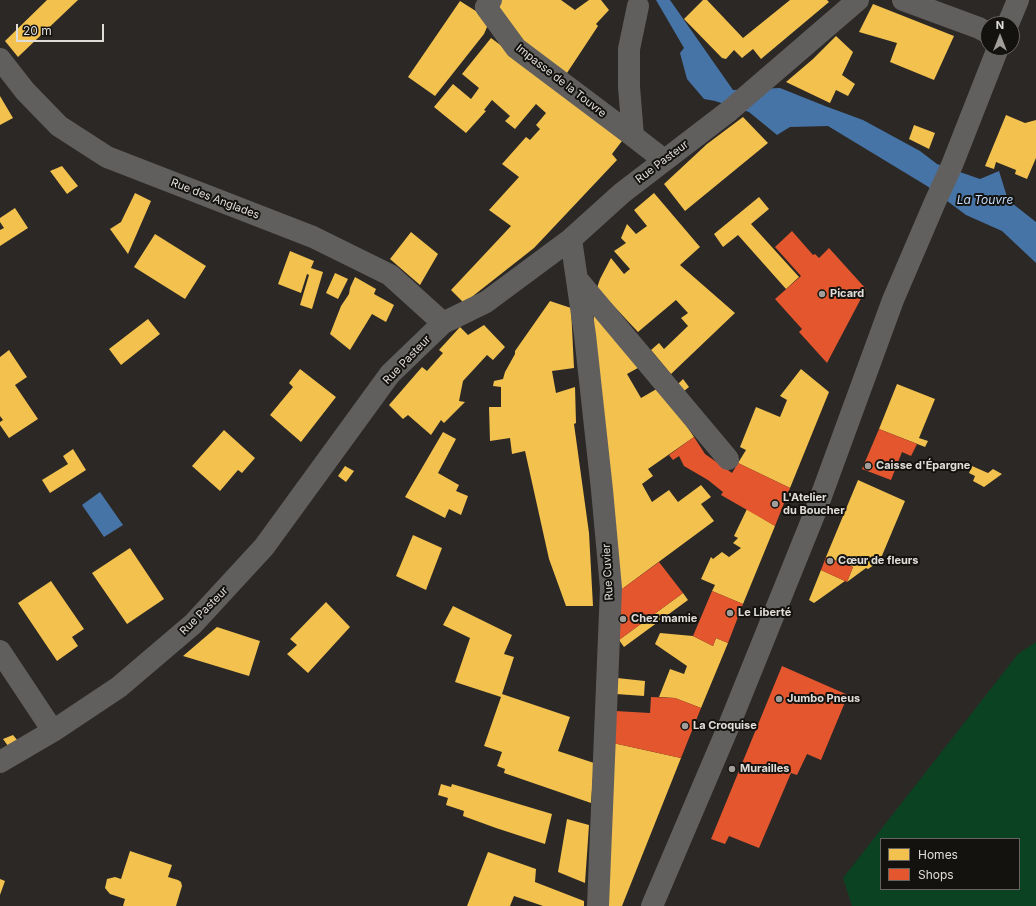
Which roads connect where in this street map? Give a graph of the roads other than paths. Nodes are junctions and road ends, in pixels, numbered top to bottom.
1 (490, 0) edge
2 (858, 0) edge
3 (903, 0) edge
4 (1018, 0) edge
5 (638, 6) dead end
6 (1011, 16) edge
7 (980, 29) edge
8 (995, 56) edge
9 (0, 59) edge
10 (633, 136) junction
11 (664, 160) junction
12 (570, 239) junction
13 (577, 279) junction
14 (443, 323) junction
15 (728, 459) dead end
16 (0, 651) edge
17 (53, 731) junction
18 (0, 762) edge
19 (598, 906) edge
20 (652, 906) edge

1 - 10 street, Impasse de la Touvre
2 - 11 street, Rue Pasteur
3 - 7 street
4 - 6 main road
5 - 10 street
8 - 20 main road
9 - 14 street, Rue des Anglades
10 - 11 street
11 - 12 street, Rue Pasteur
12 - 13 street, Rue Cuvier
12 - 14 street, Rue Pasteur
13 - 15 street
13 - 19 street, Rue Cuvier
14 - 17 street, Rue Pasteur
16 - 17 street
17 - 18 street, Rue Pasteur

